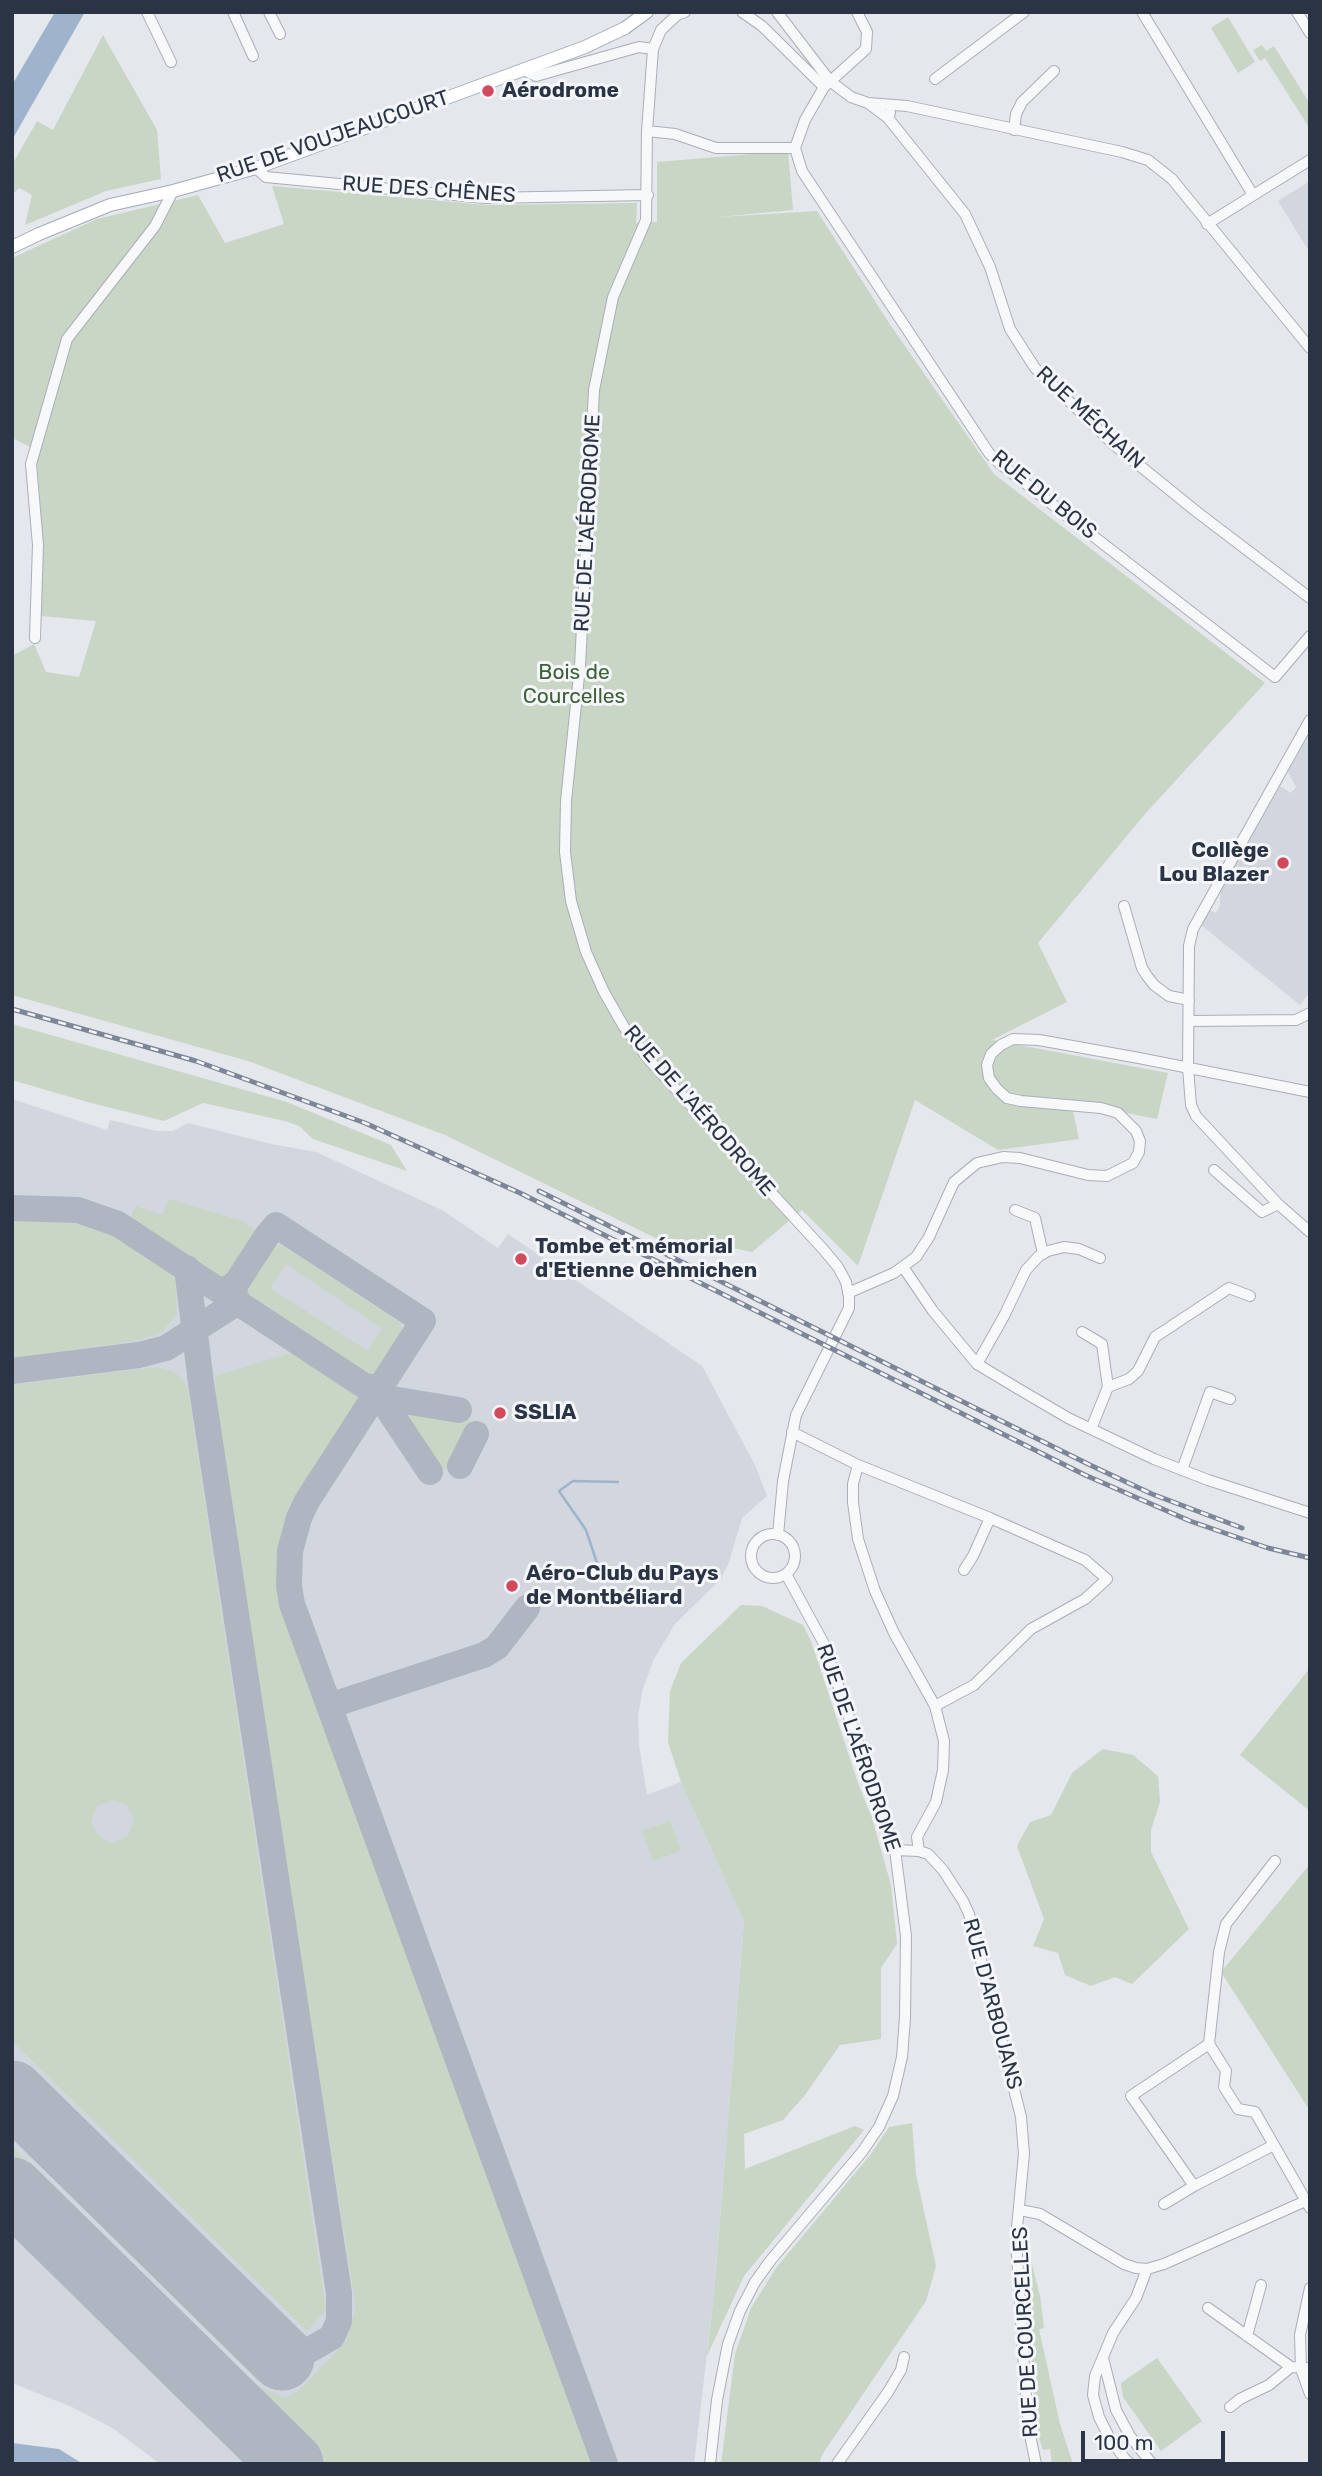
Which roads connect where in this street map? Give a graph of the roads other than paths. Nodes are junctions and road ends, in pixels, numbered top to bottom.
1 (147, 12) edge
2 (233, 12) edge
3 (269, 12) edge
4 (647, 12) edge
5 (685, 12) edge
6 (742, 12) edge
7 (777, 12) edge
8 (857, 12) edge
9 (1024, 12) edge
10 (1142, 12) edge
11 (1297, 12) edge
12 (1310, 33) edge
13 (280, 34) dead end
14 (653, 49) junction
15 (253, 56) dead end
16 (171, 62) dead end
17 (523, 70) junction
18 (1054, 71) dead end
19 (934, 79) dead end
20 (827, 84) junction
21 (868, 103) junction
22 (893, 105) junction
23 (888, 118) junction
24 (1014, 130) junction
25 (647, 131) junction
26 (795, 148) junction
27 (1310, 160) edge
28 (261, 173) junction
29 (173, 191) junction
30 (648, 195) junction
31 (1253, 195) junction
32 (1207, 224) junction
33 (12, 247) edge
34 (1310, 348) edge
35 (1310, 598) edge
36 (1310, 636) edge
37 (35, 638) dead end
38 (1310, 720) edge
39 (1124, 906) dead end
40 (1189, 1000) junction
41 (1310, 1013) edge
42 (1189, 1021) junction
43 (1188, 1068) junction
44 (1310, 1092) edge
45 (1214, 1170) dead end
46 (1278, 1204) junction
47 (1016, 1210) dead end
48 (1310, 1232) edge
49 (1043, 1254) junction
50 (1100, 1258) dead end
51 (903, 1267) junction
52 (848, 1293) junction
53 (1250, 1296) dead end
54 (1082, 1332) dead end
55 (977, 1364) junction
56 (1108, 1387) junction
57 (1230, 1399) dead end
58 (1091, 1429) junction
59 (792, 1432) junction
60 (858, 1465) junction
61 (1182, 1470) junction
62 (1310, 1513) edge
63 (990, 1518) junction
64 (778, 1535) junction
65 (964, 1570) dead end
66 (786, 1574) junction
67 (935, 1706) junction
68 (895, 1850) junction
69 (919, 1850) junction
70 (1275, 1861) dead end
71 (1209, 2044) junction
72 (1021, 2117) joint
73 (1274, 2145) junction
74 (1194, 2186) junction
75 (1308, 2203) edge
76 (1164, 2204) dead end
77 (1020, 2210) junction
78 (1147, 2269) junction
79 (1261, 2285) dead end
80 (1310, 2288) edge
81 (1208, 2308) dead end
82 (1247, 2336) junction
83 (904, 2357) dead end
84 (1103, 2358) junction
85 (1301, 2368) edge
86 (1310, 2395) edge
87 (1230, 2407) dead end
88 (710, 2464) edge
89 (837, 2464) edge
90 (1036, 2464) edge
91 (1131, 2464) edge
92 (1152, 2464) edge

1 - 16 street
2 - 15 street
3 - 13 street
4 - 17 main road, RUE DE VOUJEAUCOURT
5 - 14 street, RUE DE L'AÉRODROME
6 - 20 street
7 - 20 street
8 - 20 street
9 - 19 street
10 - 31 street
11 - 12 street
14 - 17 street
14 - 25 street, RUE DE L'AÉRODROME
17 - 28 main road, RUE DE VOUJEAUCOURT
18 - 24 street
20 - 21 street
20 - 26 street
21 - 22 street
21 - 23 street, RUE MÉCHAIN
22 - 23 street
22 - 24 street
23 - 35 street, RUE MÉCHAIN
24 - 32 street
25 - 26 street
25 - 30 street, RUE DE L'AÉRODROME
26 - 36 street, RUE DU BOIS
27 - 31 street
28 - 29 main road, RUE DE VOUJEAUCOURT
28 - 30 street, RUE DES CHÊNES
29 - 33 main road, RUE DE VOUJEAUCOURT
29 - 37 street
30 - 52 street, RUE DE L'AÉRODROME
31 - 32 street
32 - 34 street
38 - 40 street
39 - 40 street
40 - 42 street
41 - 42 street
42 - 43 street
43 - 44 street
43 - 46 street
43 - 51 street
45 - 46 street
46 - 48 street
47 - 49 street
49 - 50 street
49 - 55 street
51 - 52 street
51 - 55 street
52 - 59 street
53 - 56 street
54 - 56 street
55 - 58 street
56 - 58 street
57 - 61 street
58 - 61 street
59 - 60 street
59 - 64 street
60 - 63 street
60 - 67 street
61 - 62 street
63 - 65 street
63 - 67 street
64 - 66 street
64 - 66 street
66 - 68 street, RUE DE L'AÉRODROME
67 - 69 street
68 - 69 street
68 - 88 street, RUE DE L'AÉRODROME
69 - 72 street, RUE D'ARBOUANS
70 - 71 street
71 - 73 street
71 - 74 street
72 - 77 street, RUE DE COURCELLES
73 - 74 street
73 - 75 street
74 - 76 street
75 - 78 street
77 - 78 street
77 - 90 street, RUE DE COURCELLES
78 - 84 street
79 - 82 street
80 - 85 street
81 - 82 street
82 - 85 street
83 - 89 street
84 - 91 street
84 - 92 street
85 - 86 street
85 - 87 street

